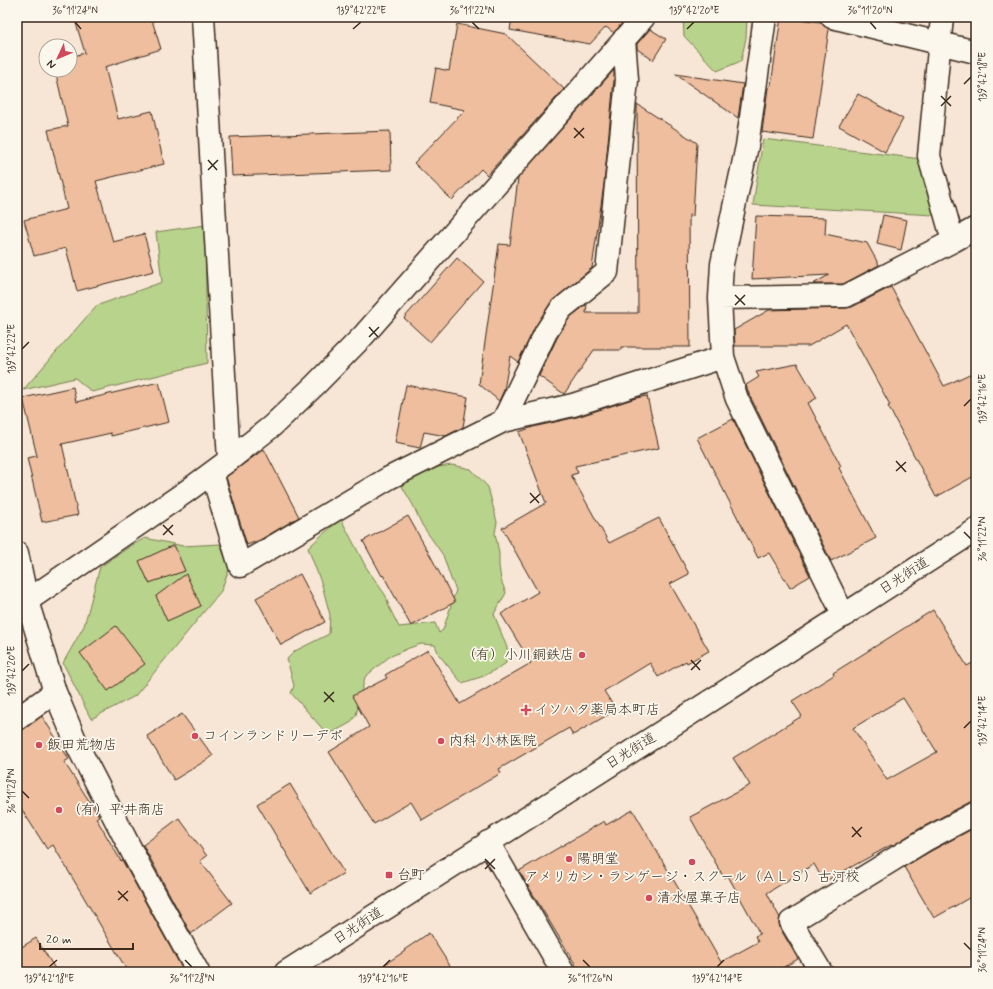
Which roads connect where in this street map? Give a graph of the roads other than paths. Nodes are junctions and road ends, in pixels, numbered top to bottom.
1 (203, 17) edge
2 (644, 17) edge
3 (765, 17) edge
4 (832, 17) edge
5 (942, 17) edge
6 (624, 39) junction
7 (940, 43) junction
8 (976, 52) edge
9 (976, 228) edge
10 (953, 241) junction
11 (720, 298) junction
12 (723, 357) junction
13 (503, 421) junction
14 (221, 466) junction
15 (976, 530) edge
16 (17, 553) edge
17 (22, 604) edge
18 (844, 616) junction
19 (55, 692) junction
20 (17, 719) edge
21 (976, 813) edge
22 (488, 842) junction
23 (814, 969) edge
24 (198, 972) edge
25 (286, 972) edge
26 (563, 972) edge

1 - 14 street
2 - 6 street
3 - 11 street
4 - 7 street
5 - 7 street
6 - 13 street
6 - 14 street
7 - 8 street
7 - 10 street
9 - 10 street
10 - 11 street
11 - 12 street
12 - 13 street
12 - 18 street
13 - 14 street
14 - 17 street
15 - 18 street, 日光街道
16 - 17 street
17 - 19 street
18 - 22 street, 日光街道
19 - 20 street
19 - 24 street
21 - 23 street
22 - 25 street, 日光街道
22 - 26 street

